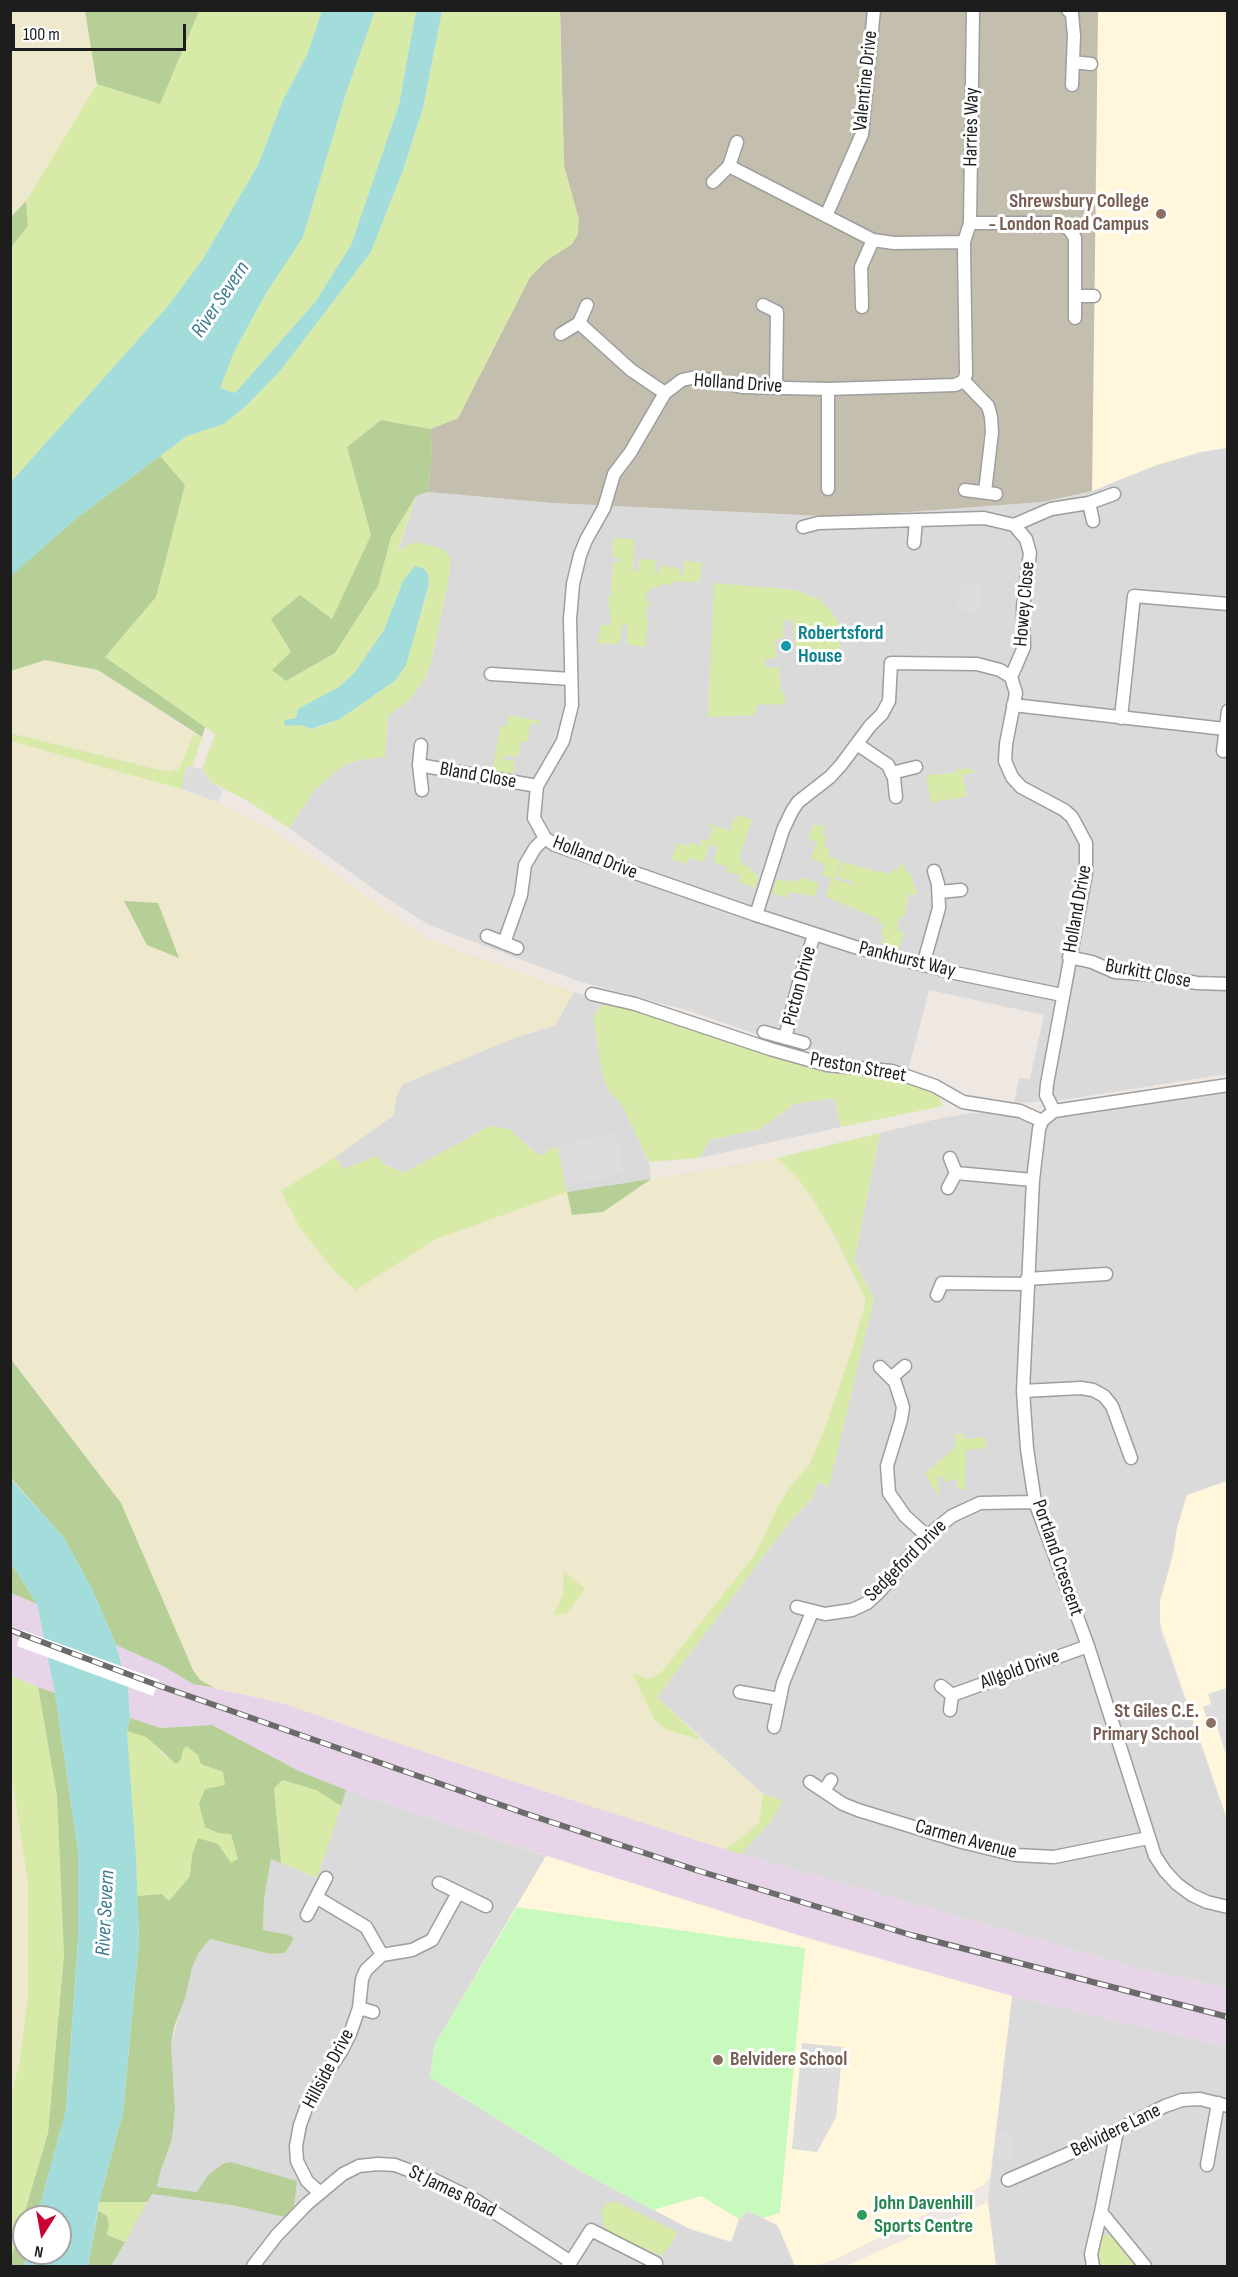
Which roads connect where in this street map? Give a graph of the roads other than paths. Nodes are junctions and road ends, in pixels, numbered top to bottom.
1 (874, 10) edge
2 (974, 10) edge
3 (1068, 10) edge
4 (1073, 62) junction
5 (1091, 64) dead end
6 (1072, 85) dead end
7 (737, 142) dead end
8 (729, 166) junction
9 (713, 182) dead end
10 (826, 216) junction
11 (970, 223) junction
12 (873, 240) junction
13 (964, 242) junction
14 (1075, 296) junction
15 (1095, 296) dead end
16 (587, 305) dead end
17 (763, 305) dead end
18 (862, 307) dead end
19 (1075, 318) dead end
20 (579, 322) junction
21 (561, 334) dead end
22 (964, 381) junction
23 (776, 387) junction
24 (828, 389) junction
25 (665, 393) junction
26 (828, 489) dead end
27 (965, 490) dead end
28 (1114, 494) dead end
29 (1089, 503) junction
30 (916, 521) junction
31 (1093, 521) dead end
32 (1014, 525) junction
33 (803, 527) dead end
34 (914, 543) dead end
35 (1227, 604) edge
36 (491, 674) dead end
37 (1011, 677) junction
38 (571, 679) junction
39 (1013, 705) junction
40 (1227, 711) edge
41 (1121, 718) junction
42 (1225, 729) junction
43 (857, 744) junction
44 (421, 745) dead end
45 (1223, 751) dead end
46 (419, 765) junction
47 (916, 767) dead end
48 (892, 773) junction
49 (537, 786) junction
50 (422, 790) dead end
51 (896, 797) dead end
52 (545, 838) junction
53 (934, 871) dead end
54 (961, 890) dead end
55 (939, 892) junction
56 (756, 915) junction
57 (814, 935) junction
58 (487, 936) dead end
59 (504, 943) junction
60 (518, 948) dead end
61 (1069, 957) junction
62 (923, 965) junction
63 (1227, 984) edge
64 (592, 994) dead end
65 (1062, 995) junction
66 (764, 1032) dead end
67 (785, 1038) junction
68 (804, 1043) dead end
69 (1227, 1085) edge
70 (1054, 1110) junction
71 (1042, 1121) junction
72 (950, 1158) dead end
73 (956, 1173) junction
74 (1033, 1180) junction
75 (948, 1188) dead end
76 (1090, 1261) dead end
77 (1106, 1274) dead end
78 (1090, 1275) junction
79 (1027, 1282) junction
80 (939, 1284) dead end
81 (905, 1366) dead end
82 (880, 1367) dead end
83 (892, 1377) junction
84 (1023, 1391) junction
85 (1126, 1445) junction
86 (1114, 1449) dead end
87 (1131, 1458) dead end
88 (1035, 1502) junction
89 (927, 1536) junction
90 (796, 1607) dead end
91 (812, 1612) junction
92 (1088, 1646) junction
93 (941, 1686) dead end
94 (740, 1692) dead end
95 (952, 1695) junction
96 (779, 1700) junction
97 (950, 1710) dead end
98 (774, 1726) dead end
99 (831, 1780) dead end
100 (810, 1782) dead end
101 (824, 1791) junction
102 (1148, 1838) junction
103 (326, 1878) dead end
104 (439, 1883) dead end
105 (458, 1893) junction
106 (316, 1897) junction
107 (486, 1906) dead end
108 (1227, 1908) edge
109 (307, 1915) dead end
110 (382, 1954) junction
111 (358, 2008) junction
112 (373, 2012) dead end
113 (1223, 2104) edge
114 (1117, 2131) junction
115 (1207, 2165) dead end
116 (1008, 2180) dead end
117 (320, 2193) junction
118 (1101, 2212) junction
119 (642, 2262) edge
120 (656, 2263) dead end
121 (569, 2264) edge
122 (253, 2266) edge
123 (1093, 2266) edge
124 (1145, 2266) edge

1 - 10 street, Valentine Drive
2 - 11 street, Harries Way
3 - 4 street
4 - 5 street
4 - 6 street
7 - 8 street
8 - 9 street
8 - 10 street
10 - 12 street
11 - 13 street, Harries Way
11 - 14 street
12 - 13 street
12 - 18 street
13 - 22 street
14 - 15 street
14 - 19 street
16 - 20 street
17 - 23 street
20 - 21 street
20 - 25 street
22 - 24 street, Holland Drive
22 - 27 street
23 - 24 street, Holland Drive
23 - 25 street, Holland Drive
24 - 26 street
25 - 38 street, Holland Drive
28 - 29 street
29 - 31 street
29 - 32 street
30 - 32 street
30 - 33 street
30 - 34 street
32 - 37 street, Howey Close
35 - 41 street
36 - 38 street
37 - 39 street, Holland Drive
37 - 43 street
38 - 49 street, Holland Drive
39 - 41 street
39 - 61 street, Holland Drive
40 - 42 street
41 - 42 street
42 - 45 street
43 - 48 street
43 - 56 street
44 - 46 street, Bland Close
46 - 49 street, Bland Close
46 - 50 street, Bland Close
47 - 48 street
48 - 51 street
49 - 52 street, Holland Drive
52 - 56 street, Holland Drive
52 - 59 street
53 - 55 street
54 - 55 street
55 - 62 street
56 - 57 street, Pankhurst Way
57 - 62 street, Pankhurst Way
57 - 67 street, Picton Drive
58 - 59 street
59 - 60 street
61 - 63 street, Burkitt Close
61 - 65 street, Holland Drive
62 - 65 street, Pankhurst Way
64 - 71 street, Preston Street
65 - 70 street, Holland Drive
66 - 67 street
67 - 68 street
69 - 70 street
70 - 71 street
71 - 74 street, Portland Crescent
72 - 73 street
73 - 74 street
73 - 75 street
74 - 79 street, Portland Crescent
76 - 78 street
77 - 78 street
78 - 79 street
79 - 80 street
79 - 84 street, Portland Crescent
81 - 83 street
82 - 83 street
83 - 89 street
84 - 85 street
84 - 88 street, Portland Crescent
85 - 86 street
85 - 87 street
88 - 89 street, Sedgeford Drive
88 - 92 street, Portland Crescent
89 - 91 street, Sedgeford Drive
90 - 91 street, Sedgeford Drive
91 - 96 street
92 - 95 street, Allgold Drive
92 - 102 street, Portland Crescent
93 - 95 street
94 - 96 street
95 - 97 street
96 - 98 street
99 - 101 street
100 - 101 street, Carmen Avenue
101 - 102 street, Carmen Avenue
102 - 108 street, Portland Crescent
103 - 106 street
104 - 105 street
105 - 107 street
105 - 110 street
106 - 109 street
106 - 110 street
110 - 111 street, Hillside Drive
111 - 112 street, Hillside Drive
111 - 117 street, Hillside Drive
113 - 114 street, Belvidere Lane
113 - 115 street
114 - 116 street, Belvidere Lane
114 - 118 street
117 - 121 street, St James Road
117 - 122 street, St James Road
118 - 123 street
118 - 124 street
119 - 120 street
119 - 121 street

